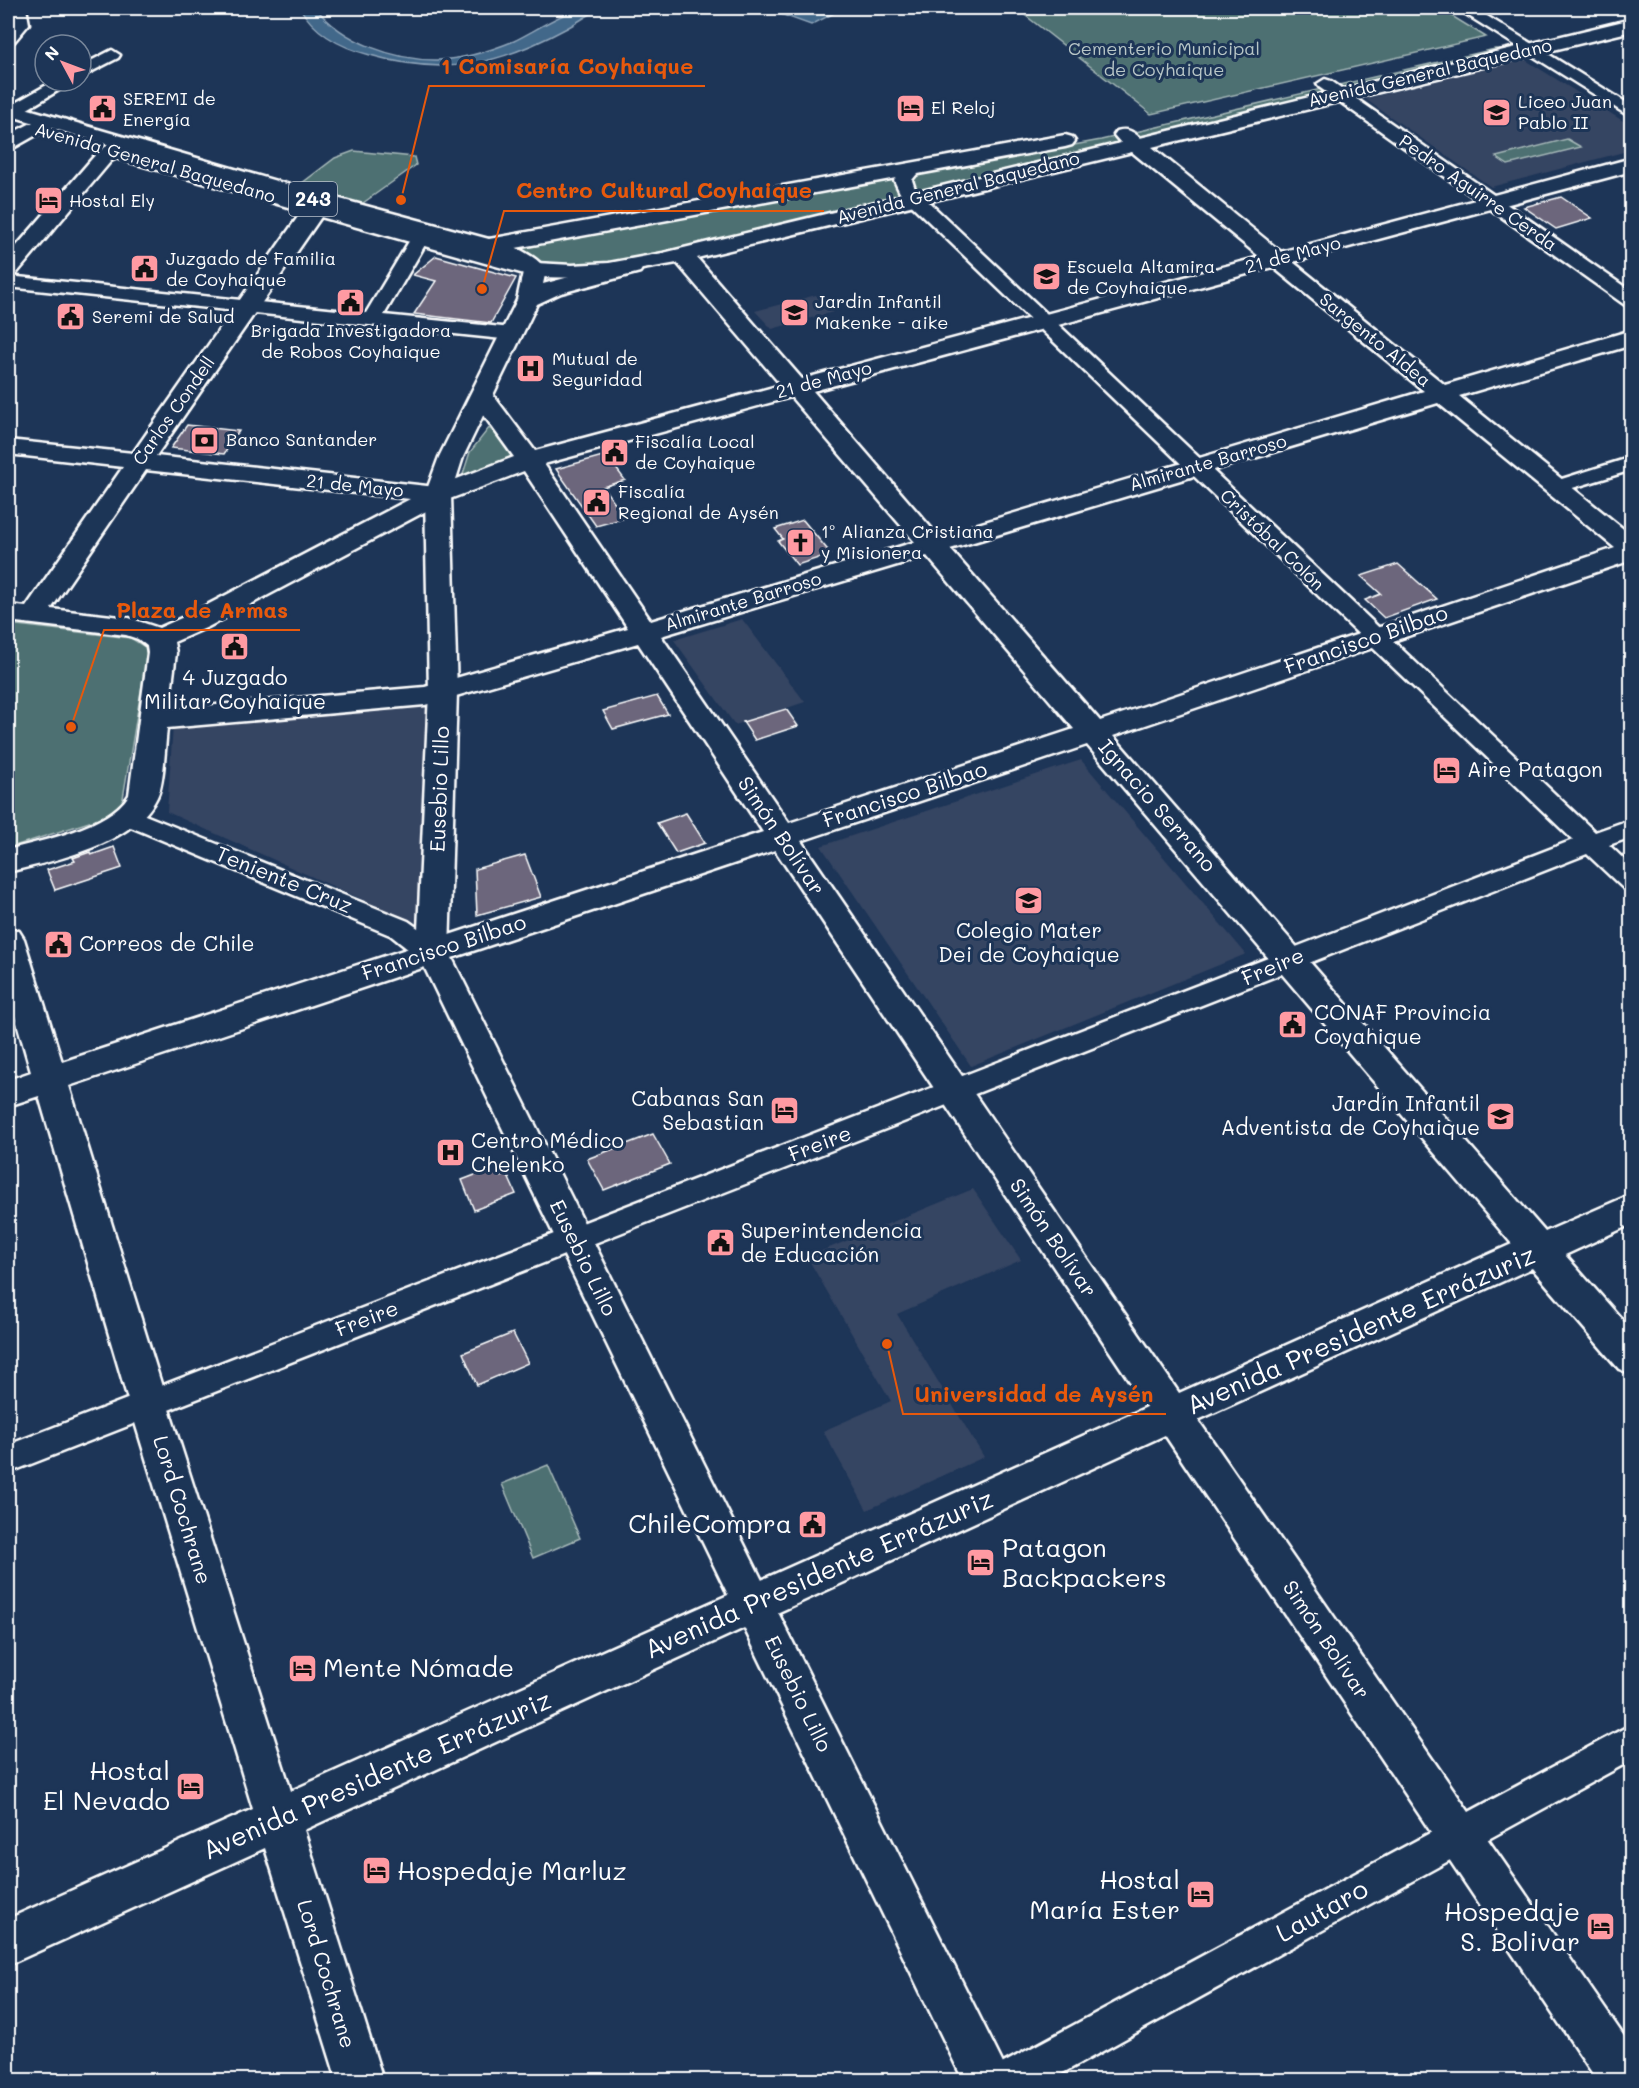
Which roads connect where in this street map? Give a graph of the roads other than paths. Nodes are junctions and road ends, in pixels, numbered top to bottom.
1 (19, 8) edge
2 (1464, 8) edge
3 (1632, 13) edge
4 (1632, 25) edge
5 (8, 39) edge
6 (1523, 45) junction
7 (112, 55) dead end
8 (93, 65) edge
9 (1332, 89) junction
10 (45, 93) edge
11 (1632, 113) edge
12 (9, 114) edge
13 (40, 125) junction
14 (1108, 136) junction
15 (8, 143) edge
16 (138, 147) junction
17 (111, 151) junction
18 (1632, 164) edge
19 (912, 170) junction
20 (917, 199) junction
21 (1491, 202) junction
22 (321, 205) junction
23 (420, 238) junction
24 (489, 246) junction
25 (682, 255) junction
26 (1276, 259) junction
27 (632, 267) junction
28 (8, 269) edge
29 (535, 270) junction
30 (8, 282) edge
31 (528, 300) junction
32 (1632, 301) edge
33 (246, 308) junction
34 (372, 319) junction
35 (1044, 321) junction
36 (512, 334) junction
37 (1632, 337) edge
38 (796, 388) junction
39 (1441, 394) junction
40 (482, 396) junction
41 (8, 447) edge
42 (529, 460) junction
43 (139, 462) junction
44 (1632, 463) edge
45 (1196, 467) junction
46 (1556, 488) junction
47 (438, 495) junction
48 (932, 546) junction
49 (1632, 550) edge
50 (20, 615) edge
51 (644, 632) junction
52 (1373, 638) junction
53 (157, 639) junction
54 (443, 692) junction
55 (153, 720) junction
56 (1093, 732) junction
57 (130, 817) junction
58 (1632, 827) edge
59 (781, 836) junction
60 (1591, 843) junction
61 (8, 861) edge
62 (1632, 882) edge
63 (8, 939) edge
64 (434, 952) junction
65 (1288, 960) junction
66 (50, 1078) junction
67 (954, 1092) junction
68 (8, 1093) edge
69 (1632, 1208) edge
70 (573, 1239) junction
71 (1538, 1251) junction
72 (1632, 1358) edge
73 (148, 1403) junction
74 (1172, 1414) junction
75 (8, 1459) edge
76 (753, 1604) junction
77 (1632, 1741) edge
78 (278, 1819) junction
79 (1459, 1836) junction
80 (8, 1942) edge
81 (360, 2080) edge
82 (988, 2080) edge
83 (1012, 2080) edge
84 (1625, 2080) edge

1 - 5 street
2 - 6 street
3 - 6 street, Avenida General Baquedano / 243
4 - 6 street, Avenida General Baquedano / 243
6 - 9 street, Avenida General Baquedano / 243
6 - 11 street
7 - 8 street
9 - 14 street, Avenida General Baquedano / 243
9 - 21 street, Pedro Aguirre Cerda
10 - 12 street
12 - 13 street, Avenida General Baquedano / 243
13 - 15 street
13 - 16 street, Avenida General Baquedano / 243
13 - 17 street, Avenida General Baquedano / 243
14 - 19 street, Avenida General Baquedano / 243
14 - 20 street, Avenida General Baquedano / 243
14 - 26 street, Sargento Aldea
16 - 17 street
16 - 22 street, Avenida General Baquedano / 243
17 - 22 street, Avenida General Baquedano / 243
17 - 28 street
18 - 21 street, 21 de Mayo
19 - 20 street, Cristóbal Colón
19 - 24 street, Avenida General Baquedano / 243
20 - 25 street, Avenida General Baquedano / 243
20 - 35 street, Cristóbal Colón
21 - 26 street, 21 de Mayo
21 - 32 street, Pedro Aguirre Cerda
22 - 23 street, Avenida General Baquedano / 243
22 - 24 street, Avenida General Baquedano / 243
22 - 33 street, Carlos Condell
23 - 29 street, Avenida General Baquedano / 243
23 - 34 street
24 - 29 street
25 - 27 street, Avenida General Baquedano / 243
25 - 38 street, Ignacio Serrano
26 - 35 street, 21 de Mayo
26 - 39 street, Sargento Aldea
27 - 29 street, Avenida General Baquedano / 243
27 - 31 street
29 - 31 street, Eusebio Lillo
30 - 33 street
31 - 36 street, Eusebio Lillo
33 - 34 street
33 - 43 street, Carlos Condell
34 - 36 street
35 - 38 street, 21 de Mayo
35 - 45 street, Cristóbal Colón
36 - 40 street, Eusebio Lillo
37 - 39 street, Almirante Barroso
38 - 42 street, 21 de Mayo
38 - 48 street, Ignacio Serrano
39 - 45 street, Almirante Barroso
39 - 46 street, Sargento Aldea
40 - 42 street, Simón Bolívar
40 - 47 street, Eusebio Lillo
41 - 43 street, 21 de Mayo
42 - 47 street, 21 de Mayo
42 - 51 street, Simón Bolívar
43 - 47 street, 21 de Mayo
43 - 50 street, Carlos Condell
44 - 46 street
45 - 48 street, Almirante Barroso
45 - 52 street, Cristóbal Colón
46 - 49 street, Sargento Aldea
47 - 53 street
47 - 54 street, Eusebio Lillo
48 - 51 street, Almirante Barroso
48 - 56 street, Ignacio Serrano
49 - 52 street, Francisco Bilbao
50 - 53 street
51 - 54 street, Almirante Barroso
51 - 59 street, Simón Bolívar
52 - 56 street, Francisco Bilbao
52 - 60 street, Cristóbal Colón
53 - 55 street
54 - 55 street, Almirante Barroso
54 - 64 street, Eusebio Lillo
55 - 57 street
56 - 59 street, Francisco Bilbao
56 - 65 street, Ignacio Serrano
57 - 61 street
57 - 64 street, Teniente Cruz
58 - 60 street, Freire
59 - 64 street, Francisco Bilbao
59 - 67 street, Simón Bolívar
60 - 62 street, Cristóbal Colón
60 - 65 street, Freire
63 - 66 street, Lord Cochrane
64 - 66 street, Francisco Bilbao
64 - 70 street, Eusebio Lillo
65 - 67 street, Freire
65 - 71 street, Ignacio Serrano
66 - 68 street, Francisco Bilbao
66 - 73 street, Lord Cochrane
67 - 70 street, Freire
67 - 74 street, Simón Bolívar
69 - 71 street, Avenida Presidente Errázuriz
70 - 73 street, Freire
70 - 76 street, Eusebio Lillo
71 - 72 street, Ignacio Serrano
71 - 74 street, Avenida Presidente Errázuriz
73 - 75 street, Freire
73 - 78 street, Lord Cochrane
74 - 76 street, Avenida Presidente Errázuriz
74 - 79 street, Simón Bolívar
76 - 78 street, Avenida Presidente Errázuriz
76 - 82 street, Eusebio Lillo
77 - 79 street, Lautaro
78 - 80 street, Avenida Presidente Errázuriz
78 - 81 street, Lord Cochrane
79 - 83 street, Lautaro
79 - 84 street, Simón Bolívar

